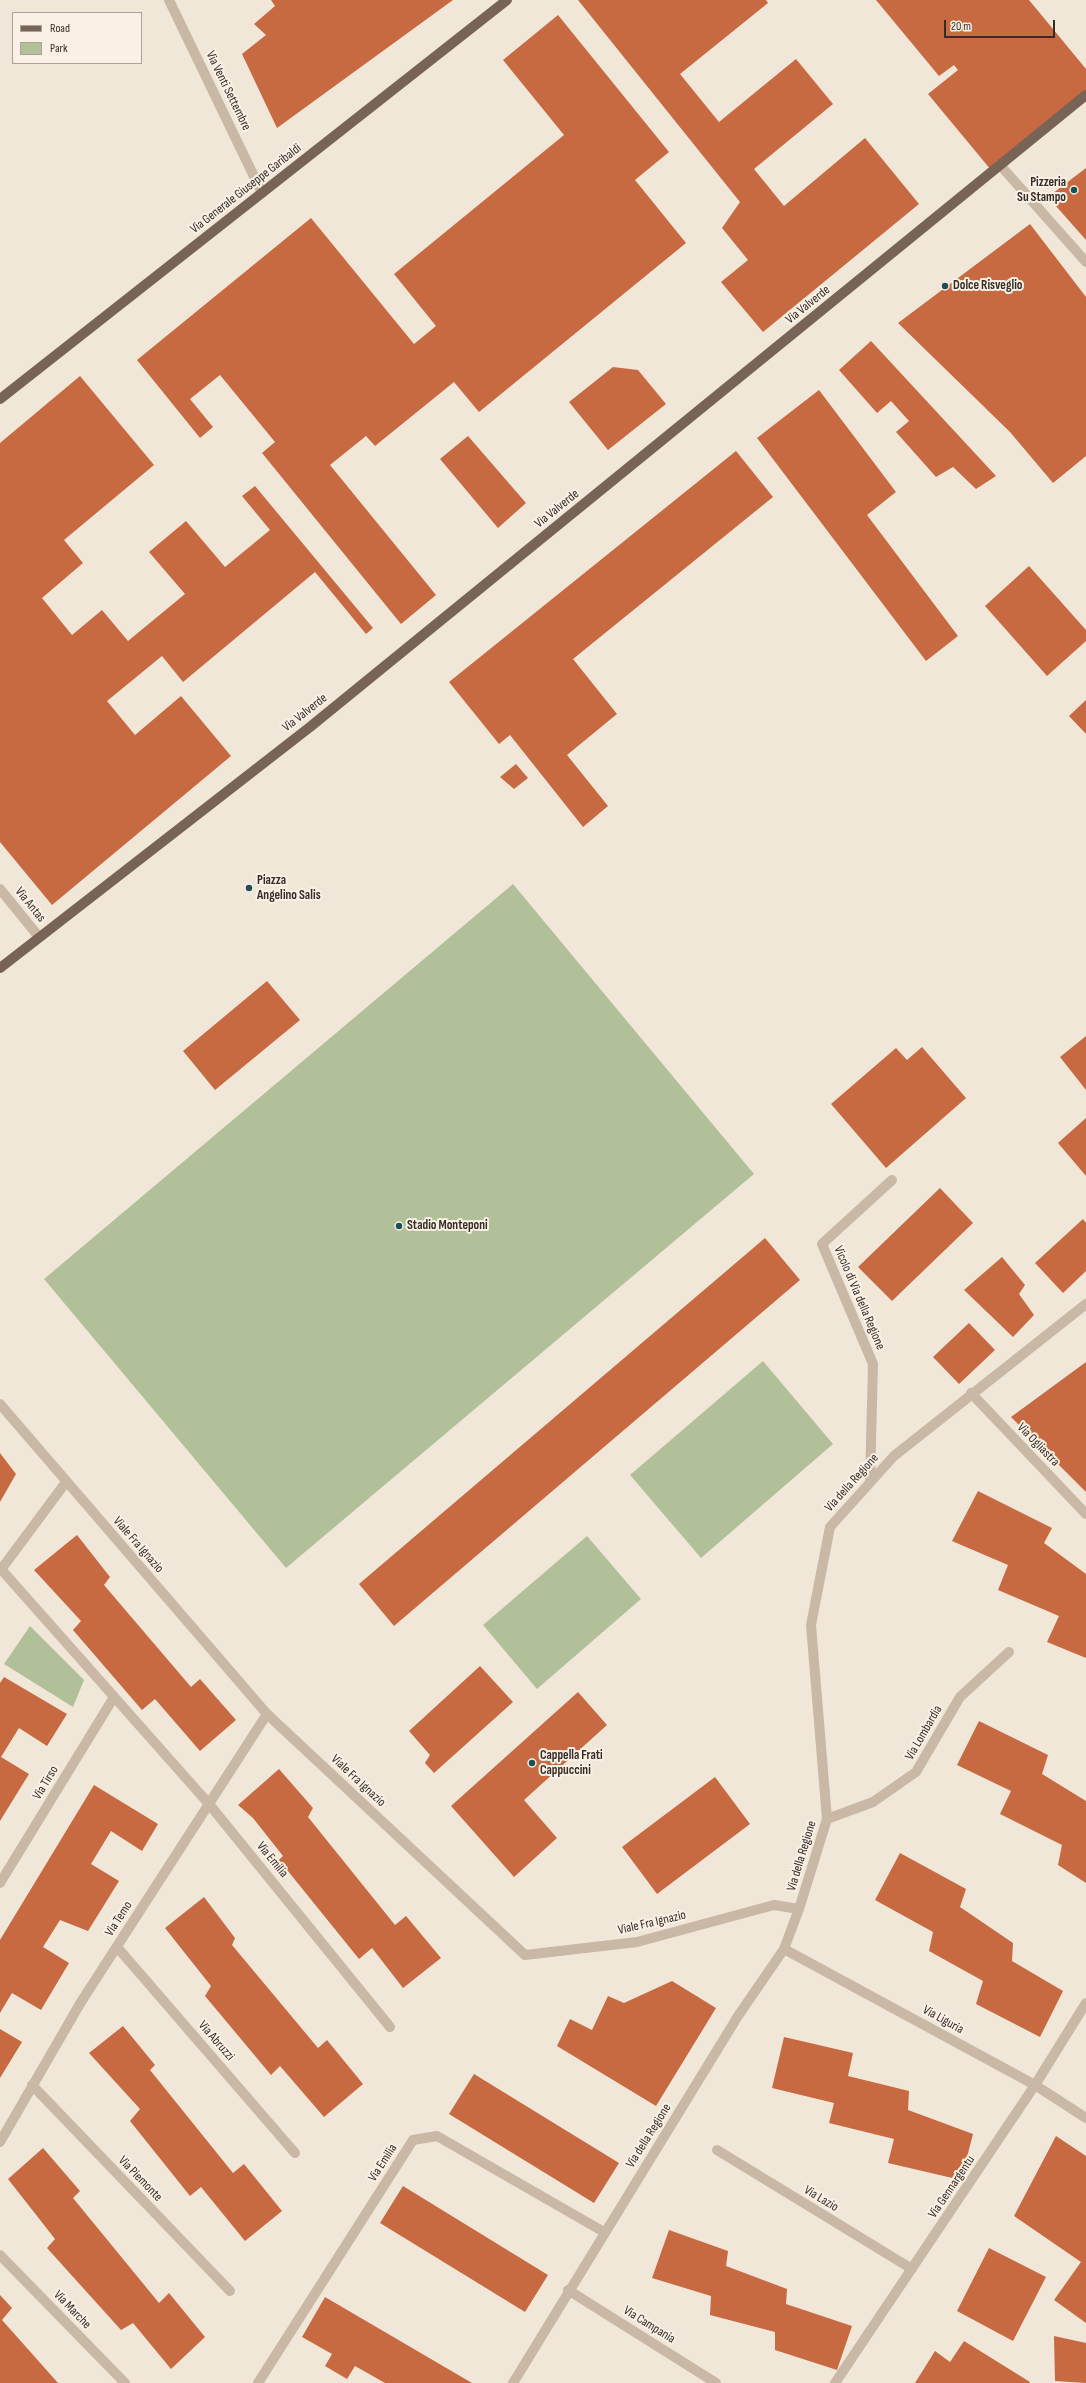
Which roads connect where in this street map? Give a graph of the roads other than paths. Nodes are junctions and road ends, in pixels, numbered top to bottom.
1 (169, 0) edge
2 (507, 0) edge
3 (1086, 95) edge
4 (1000, 165) junction
5 (262, 193) junction
6 (1086, 262) edge
7 (0, 399) edge
8 (0, 889) edge
9 (39, 938) junction
10 (0, 968) edge
11 (892, 1180) dead end
12 (1086, 1304) edge
13 (971, 1393) junction
14 (0, 1404) edge
15 (66, 1482) junction
16 (870, 1482) junction
17 (1086, 1514) edge
18 (0, 1570) edge
19 (1009, 1652) dead end
20 (114, 1697) junction
21 (267, 1714) junction
22 (209, 1804) junction
23 (826, 1819) junction
24 (0, 1883) edge
25 (799, 1909) junction
26 (117, 1947) junction
27 (784, 1949) junction
28 (1086, 2003) edge
29 (390, 2027) dead end
30 (32, 2085) junction
31 (1035, 2085) junction
32 (1086, 2118) edge
33 (0, 2142) edge
34 (717, 2150) dead end
35 (295, 2153) dead end
36 (604, 2232) junction
37 (0, 2255) edge
38 (912, 2269) junction
39 (568, 2290) junction
40 (230, 2291) dead end
41 (125, 2383) edge
42 (258, 2383) edge
43 (513, 2383) edge
44 (716, 2383) edge
45 (835, 2383) edge

1 - 5 street, Via Venti Settembre
2 - 5 main road, Via Generale Giuseppe Garibaldi
3 - 4 main road, Via Valverde
4 - 6 street
4 - 9 main road, Via Valverde
5 - 7 main road, Via Generale Giuseppe Garibaldi
8 - 9 street, Via Antas
9 - 10 main road, Via Valverde
11 - 16 street, Vicolo di Via della Regione
12 - 13 street, Via della Regione
13 - 16 street, Via della Regione
13 - 17 street, Via Ogliastra
14 - 15 street, Viale Fra Ignazio
15 - 18 street
15 - 21 street, Viale Fra Ignazio
16 - 23 street, Via della Regione
18 - 20 street
19 - 23 street, Via Lombardia
20 - 22 street
20 - 24 street, Via Tirso
21 - 22 street, Via Temo
21 - 25 street, Viale Fra Ignazio
22 - 26 street, Via Temo
22 - 29 street, Via Emilia
23 - 25 street, Via della Regione
25 - 27 street, Via della Regione
26 - 30 street, Via Temo
26 - 35 street, Via Abruzzi
27 - 31 street, Via Liguria
27 - 36 street, Via della Regione
28 - 31 street, Via Gennargentu
30 - 33 street, Via Temo
30 - 40 street, Via Piemonte
31 - 32 street, Via Liguria
31 - 38 street, Via Gennargentu
34 - 38 street, Via Lazio
36 - 39 street, Via della Regione
36 - 42 street, Via Emilia
37 - 41 street, Via Marche
38 - 45 street, Via Gennargentu
39 - 43 street, Via della Regione
39 - 44 street, Via Campania

